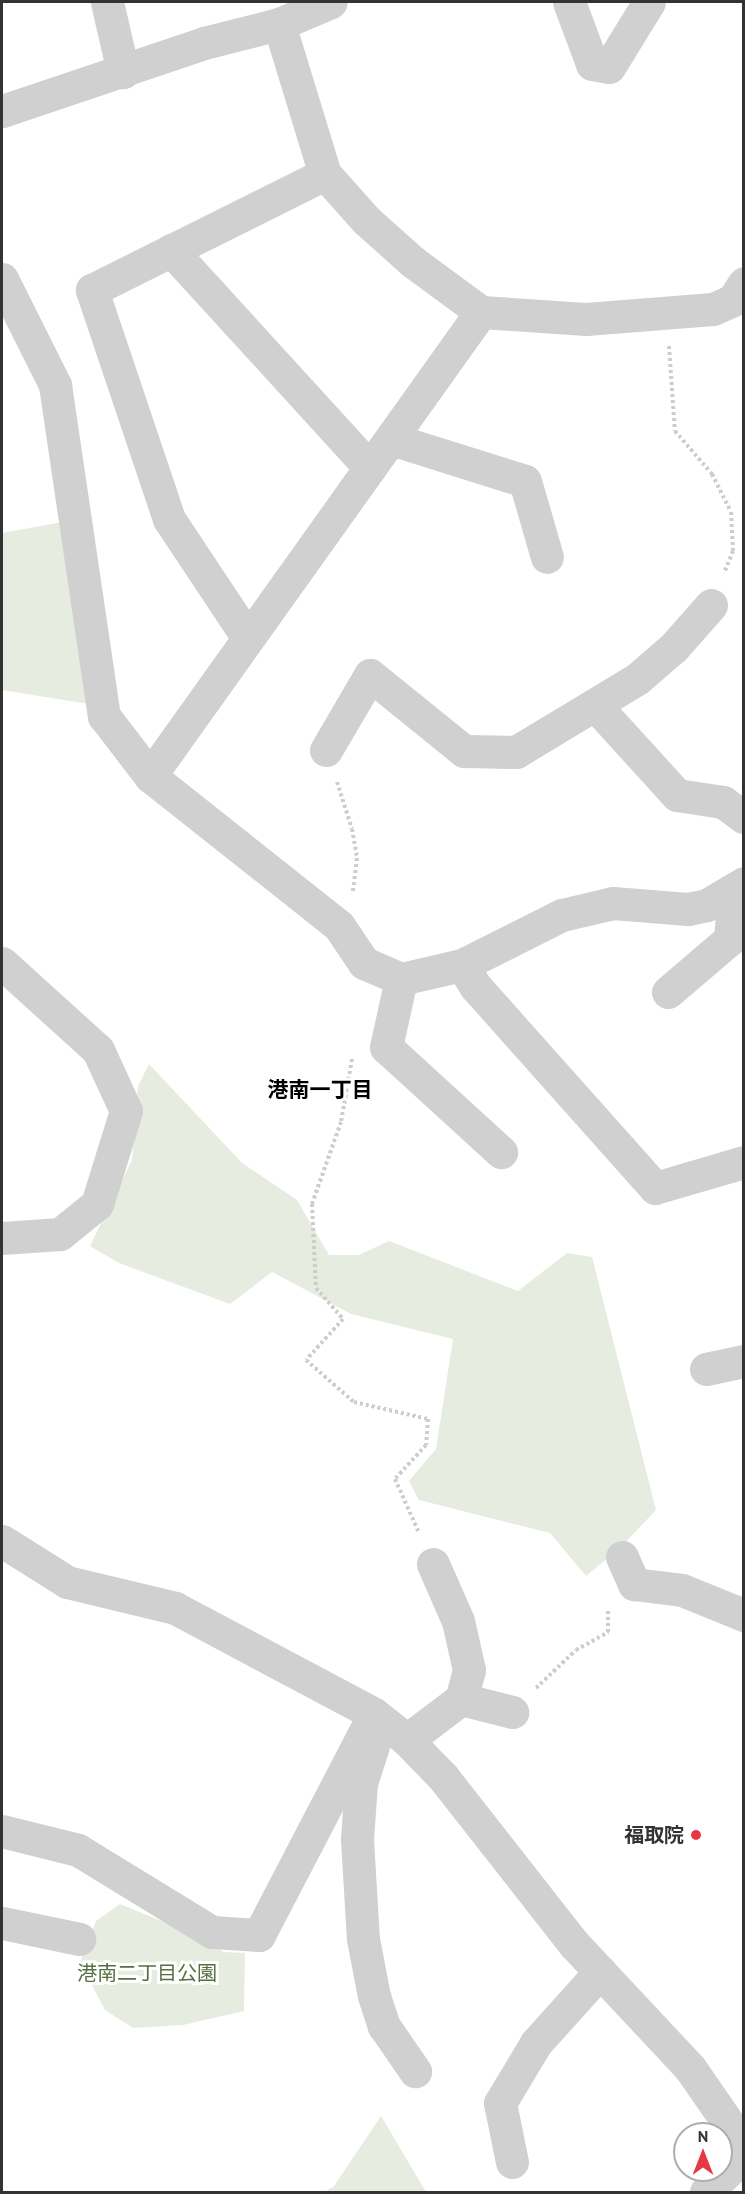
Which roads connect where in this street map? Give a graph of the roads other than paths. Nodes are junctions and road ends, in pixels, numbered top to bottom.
1 (107, 2) edge
2 (331, 2) edge
3 (569, 2) edge
4 (649, 2) edge
5 (279, 24) junction
6 (123, 72) junction
7 (2, 111) edge
8 (325, 174) junction
9 (171, 250) junction
10 (2, 279) edge
11 (744, 283) edge
12 (481, 312) junction
13 (391, 439) junction
14 (370, 468) junction
15 (547, 557) dead end
16 (711, 605) road end
17 (248, 638) junction
18 (594, 705) junction
19 (326, 750) road end
20 (150, 776) junction
21 (744, 817) edge
22 (739, 886) edge
23 (2, 963) edge
24 (462, 965) junction
25 (400, 979) junction
26 (668, 992) dead end
27 (501, 1152) dead end
28 (744, 1162) edge
29 (2, 1238) edge
30 (744, 1360) edge
31 (706, 1370) dead end
32 (2, 1541) edge
33 (622, 1557) dead end
34 (433, 1564) road end
35 (744, 1616) edge
36 (461, 1699) junction
37 (512, 1712) road end
38 (374, 1714) junction
39 (407, 1740) junction
40 (2, 1831) edge
41 (2, 1923) edge
42 (79, 1939) dead end
43 (600, 1972) junction
44 (415, 2071) dead end
45 (744, 2146) edge
46 (744, 2156) edge
47 (512, 2162) dead end
48 (706, 2193) edge

1 - 6 street
2 - 5 street
3 - 4 street
5 - 6 street
5 - 8 street
6 - 7 street
8 - 9 street
8 - 12 street
9 - 14 street
9 - 17 street
10 - 20 street
11 - 12 street
12 - 13 street
13 - 14 street
13 - 15 street
14 - 17 street
16 - 18 street
17 - 20 street
18 - 19 street
18 - 21 street
20 - 25 street
22 - 24 street
22 - 26 street
23 - 29 street
24 - 25 street
24 - 28 street
25 - 27 street
30 - 31 street
32 - 38 street
33 - 35 street
34 - 36 street
36 - 37 street
36 - 39 street
38 - 39 street
38 - 40 street
38 - 44 street
39 - 43 street
41 - 42 street
43 - 45 street
43 - 47 street
46 - 48 street

